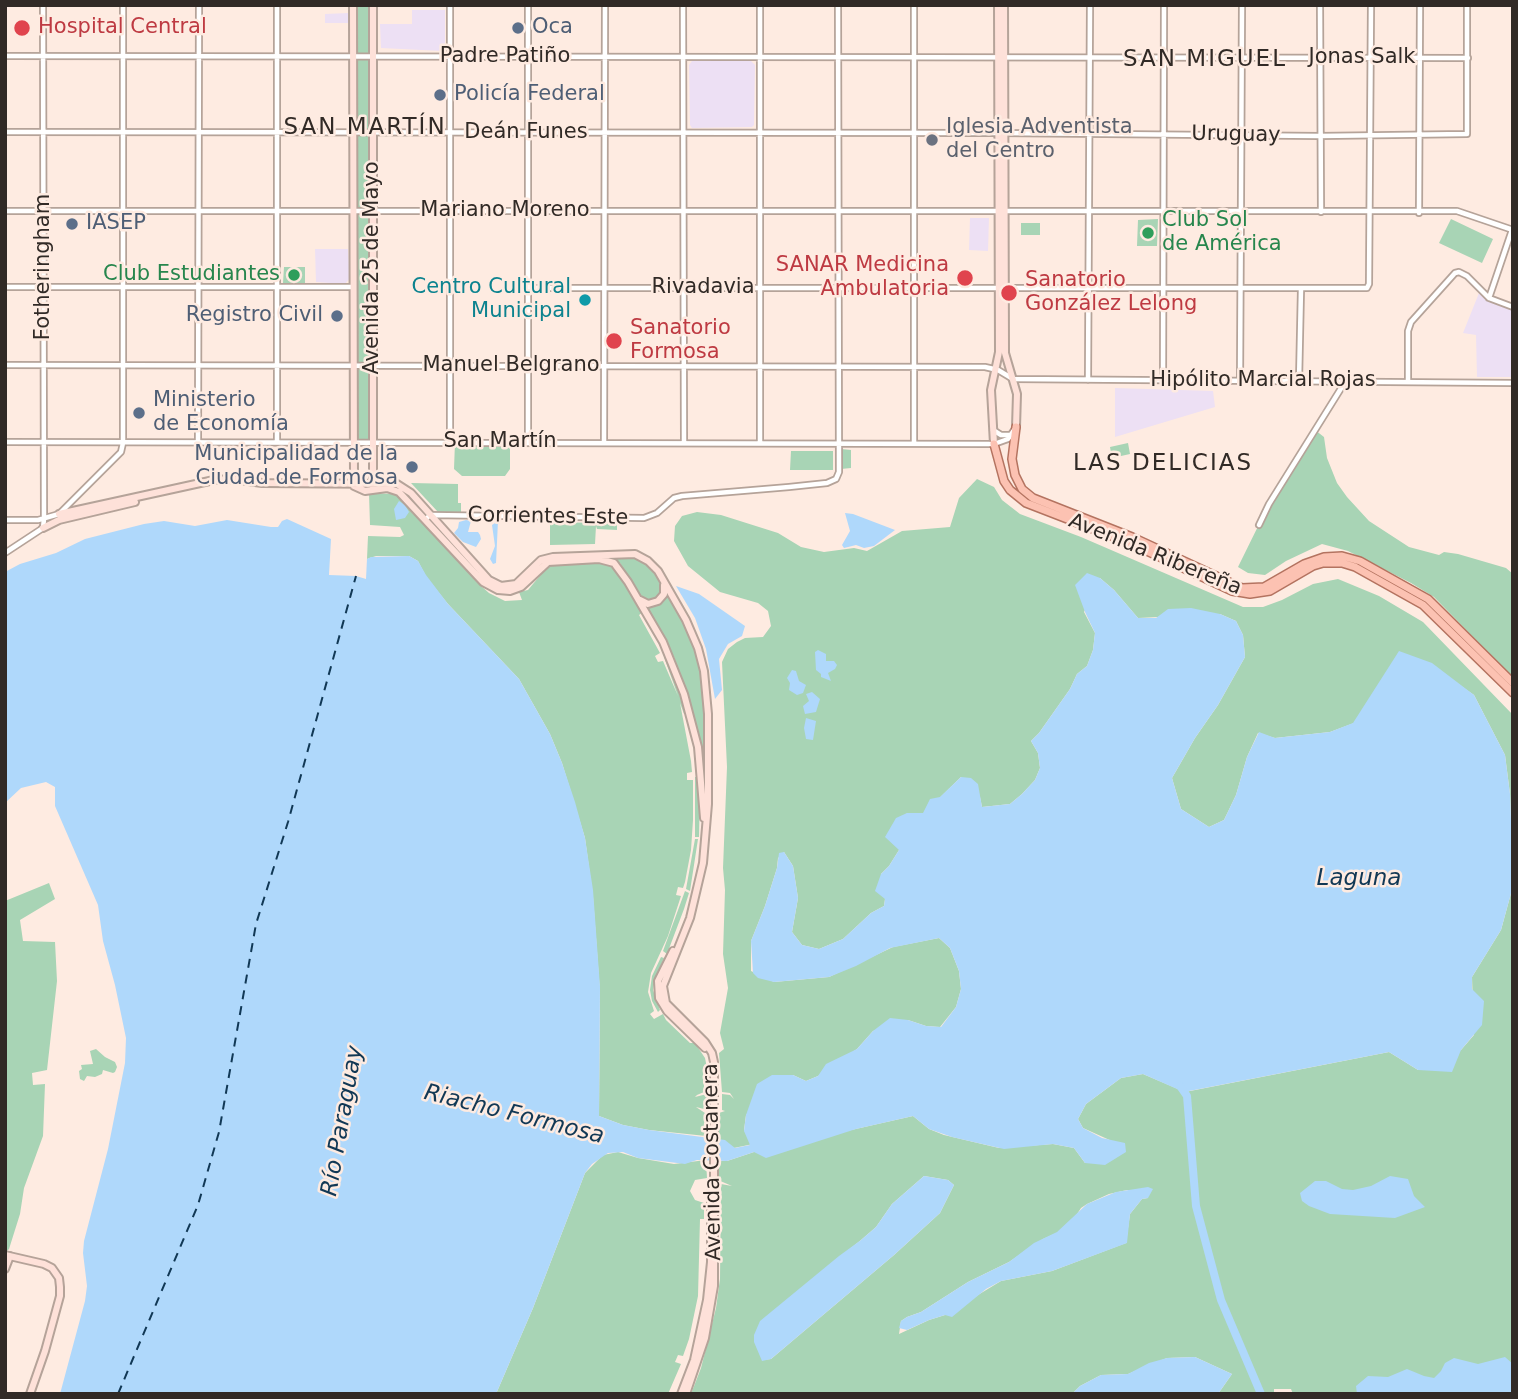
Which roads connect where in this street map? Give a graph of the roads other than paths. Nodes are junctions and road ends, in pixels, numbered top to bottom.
1 (43, 5) edge
2 (122, 5) edge
3 (199, 5) edge
4 (277, 5) edge
5 (353, 5) edge
6 (373, 5) edge
7 (450, 5) edge
8 (528, 5) edge
9 (605, 5) edge
10 (683, 5) edge
11 (760, 5) edge
12 (838, 5) edge
13 (914, 5) edge
14 (998, 5) edge
15 (1004, 5) edge
16 (1090, 5) edge
17 (1164, 5) edge
18 (1242, 5) edge
19 (1320, 5) edge
20 (1371, 5) edge
21 (1420, 5) edge
22 (1467, 5) edge
23 (5, 56) edge
24 (43, 56) junction
25 (122, 56) junction
26 (199, 56) junction
27 (353, 56) junction
28 (373, 56) junction
29 (277, 57) junction
30 (450, 57) junction
31 (528, 57) junction
32 (604, 57) junction
33 (683, 57) junction
34 (760, 57) junction
35 (837, 57) junction
36 (914, 57) junction
37 (1001, 57) junction
38 (1089, 58) junction
39 (1164, 58) junction
40 (1242, 58) junction
41 (1319, 58) junction
42 (1370, 58) junction
43 (1420, 58) junction
44 (1468, 58) junction
45 (5, 132) edge
46 (43, 132) junction
47 (122, 132) junction
48 (199, 132) junction
49 (278, 132) junction
50 (353, 132) junction
51 (373, 132) junction
52 (450, 132) junction
53 (528, 133) junction
54 (604, 133) junction
55 (760, 133) junction
56 (914, 133) junction
57 (1001, 133) junction
58 (683, 134) junction
59 (838, 134) junction
60 (1089, 134) junction
61 (1163, 134) junction
62 (1241, 135) junction
63 (1370, 135) junction
64 (1420, 135) junction
65 (1319, 136) junction
66 (5, 211) edge
67 (44, 211) junction
68 (123, 211) junction
69 (199, 211) junction
70 (277, 211) junction
71 (353, 211) junction
72 (373, 211) junction
73 (450, 211) junction
74 (760, 211) junction
75 (528, 212) junction
76 (604, 212) junction
77 (682, 212) junction
78 (1002, 212) junction
79 (1089, 212) junction
80 (1163, 212) junction
81 (1241, 212) junction
82 (1321, 212) junction
83 (837, 213) junction
84 (914, 213) junction
85 (1370, 213) junction
86 (1419, 213) junction
87 (1512, 230) edge
88 (373, 240) junction
89 (382, 240) dead end
90 (123, 286) junction
91 (5, 287) edge
92 (44, 287) junction
93 (199, 287) junction
94 (277, 287) junction
95 (354, 287) junction
96 (528, 288) junction
97 (604, 288) junction
98 (683, 288) junction
99 (760, 288) junction
100 (838, 288) junction
101 (914, 288) junction
102 (1002, 288) junction
103 (1088, 289) junction
104 (1163, 289) junction
105 (1241, 289) junction
106 (1301, 289) junction
107 (1489, 298) junction
108 (1513, 307) edge
109 (1002, 348) junction
110 (5, 365) edge
111 (44, 366) junction
112 (122, 366) junction
113 (199, 366) junction
114 (354, 366) junction
115 (373, 366) junction
116 (450, 366) junction
117 (277, 367) junction
118 (528, 367) junction
119 (603, 367) junction
120 (682, 367) junction
121 (760, 367) junction
122 (837, 367) junction
123 (914, 367) junction
124 (995, 369) junction
125 (1013, 379) junction
126 (1088, 380) junction
127 (1163, 380) junction
128 (1240, 380) junction
129 (1298, 381) junction
130 (1345, 381) junction
131 (1408, 382) junction
132 (1513, 383) edge
133 (993, 429) junction
134 (1014, 430) junction
135 (5, 442) edge
136 (44, 442) junction
137 (198, 442) junction
138 (277, 442) junction
139 (354, 442) junction
140 (373, 442) junction
141 (450, 442) junction
142 (528, 442) junction
143 (684, 442) junction
144 (838, 442) junction
145 (914, 442) junction
146 (123, 443) junction
147 (604, 443) junction
148 (760, 443) junction
149 (994, 444) junction
150 (354, 486) junction
151 (373, 486) junction
152 (59, 514) junction
153 (428, 517) junction
154 (44, 519) junction
155 (5, 520) edge
156 (1259, 525) dead end
157 (43, 528) junction
158 (5, 553) edge
159 (663, 581) junction
160 (638, 599) junction
161 (1513, 684) edge
162 (1513, 693) edge
163 (678, 944) junction
164 (7, 1256) edge
165 (5, 1269) edge
166 (30, 1394) edge
167 (683, 1394) edge

1 - 24 street, Fotheringham
2 - 25 street
3 - 26 street
4 - 29 street
5 - 27 main road, Avenida 25 de Mayo
6 - 28 main road, Avenida 25 de Mayo
7 - 30 street
8 - 31 street
9 - 32 street
10 - 33 street
11 - 34 street
12 - 35 street, Corrientes Este
13 - 36 street
14 - 37 main road
15 - 37 main road
16 - 38 street
17 - 39 street
18 - 40 street
19 - 41 street
20 - 42 street
21 - 43 street
22 - 44 street
23 - 24 street, Padre Patiño
24 - 25 street, Padre Patiño
24 - 46 street, Fotheringham
25 - 26 street, Padre Patiño
25 - 47 street
26 - 29 street, Padre Patiño
26 - 48 street
27 - 28 street, Padre Patiño
27 - 29 street, Padre Patiño
27 - 50 main road, Avenida 25 de Mayo
28 - 30 street, Padre Patiño
28 - 51 main road, Avenida 25 de Mayo
29 - 49 street
30 - 31 street, Padre Patiño
30 - 52 street
31 - 32 street, Padre Patiño
31 - 53 street
32 - 33 street, Padre Patiño
32 - 54 street
33 - 34 street, Padre Patiño
33 - 58 street
34 - 35 street, Padre Patiño
34 - 55 street
35 - 36 street, Padre Patiño
35 - 59 street, Corrientes Este
36 - 37 street, Padre Patiño
36 - 56 street
37 - 38 street, Jonas Salk
37 - 57 main road
38 - 39 street, Jonas Salk
38 - 60 street
39 - 40 street, Jonas Salk
39 - 61 street
40 - 41 street, Jonas Salk
40 - 62 street
41 - 42 street, Jonas Salk
41 - 65 street
42 - 43 street, Jonas Salk
42 - 63 street
43 - 44 street, Jonas Salk
43 - 64 street
44 - 64 street, Uruguay
45 - 46 street, Deán Funes
46 - 47 street, Deán Funes
46 - 67 street, Fotheringham
47 - 48 street, Deán Funes
47 - 68 street
48 - 49 street, Deán Funes
48 - 69 street
49 - 50 street, Deán Funes
49 - 70 street
50 - 51 street, Deán Funes
50 - 71 main road, Avenida 25 de Mayo
51 - 52 street, Deán Funes
51 - 72 main road, Avenida 25 de Mayo
52 - 53 street, Deán Funes
52 - 73 street
53 - 54 street, Deán Funes
53 - 75 street
54 - 58 street, Deán Funes
54 - 76 street
55 - 58 street, Deán Funes
55 - 59 street, Deán Funes
55 - 74 street
56 - 57 street, Deán Funes
56 - 59 street, Deán Funes
56 - 84 street
57 - 60 street, Uruguay
57 - 78 main road
58 - 77 street
59 - 83 street, Corrientes Este
60 - 61 street, Uruguay
60 - 79 street
61 - 62 street, Uruguay
61 - 80 street
62 - 65 street, Uruguay
62 - 81 street
63 - 64 street, Uruguay
63 - 65 street, Uruguay
63 - 85 street
64 - 86 street
65 - 82 street
66 - 67 street, Mariano Moreno
67 - 68 street, Mariano Moreno
67 - 92 street, Fotheringham
68 - 69 street, Mariano Moreno
68 - 90 street
69 - 70 street, Mariano Moreno
69 - 93 street
70 - 71 street, Mariano Moreno
70 - 94 street
71 - 72 street, Mariano Moreno
71 - 95 main road, Avenida 25 de Mayo
72 - 73 street, Mariano Moreno
72 - 88 main road, Avenida 25 de Mayo
73 - 75 street, Mariano Moreno
73 - 116 street
74 - 77 street, Mariano Moreno
74 - 83 street, Mariano Moreno
74 - 99 street
75 - 76 street, Mariano Moreno
75 - 96 street
76 - 77 street, Mariano Moreno
76 - 97 street
77 - 98 street
78 - 79 street, Mariano Moreno
78 - 84 street, Mariano Moreno
78 - 102 main road
79 - 80 street, Mariano Moreno
79 - 103 street
80 - 81 street, Mariano Moreno
80 - 104 street
81 - 82 street, Mariano Moreno
81 - 105 street
82 - 85 street, Mariano Moreno
83 - 84 street, Mariano Moreno
83 - 100 street, Corrientes Este
84 - 101 street
85 - 86 street, Mariano Moreno
85 - 106 street, Rivadavia
86 - 87 street, Mariano Moreno
87 - 107 street
88 - 89 main road
88 - 115 main road, Avenida 25 de Mayo
90 - 92 street
90 - 93 street
90 - 112 street
91 - 92 street
92 - 111 street, Fotheringham
93 - 94 street
93 - 113 street
94 - 95 street
94 - 117 street
95 - 114 main road, Avenida 25 de Mayo
96 - 97 street, Rivadavia
96 - 118 street
97 - 98 street, Rivadavia
97 - 119 street
98 - 99 street, Rivadavia
98 - 120 street
99 - 100 street, Rivadavia
99 - 121 street
100 - 101 street, Rivadavia
100 - 122 street, Corrientes Este
101 - 102 street, Rivadavia
101 - 123 street
102 - 103 street, Rivadavia
102 - 109 main road
103 - 104 street, Rivadavia
103 - 126 street
104 - 105 street, Rivadavia
104 - 127 street
105 - 106 street, Rivadavia
105 - 128 street
106 - 129 street
107 - 108 street
107 - 131 street
109 - 124 main road
109 - 125 main road
110 - 111 street, Manuel Belgrano
111 - 112 street, Manuel Belgrano
111 - 136 street, Fotheringham
112 - 113 street, Manuel Belgrano
112 - 146 street
113 - 117 street, Manuel Belgrano
113 - 137 street
114 - 115 street, Manuel Belgrano
114 - 117 street, Manuel Belgrano
114 - 139 main road, Avenida 25 de Mayo
115 - 116 street, Manuel Belgrano
115 - 140 main road, Avenida 25 de Mayo
116 - 118 street, Manuel Belgrano
116 - 141 street
117 - 138 street
118 - 119 street, Manuel Belgrano
118 - 142 street
119 - 120 street, Manuel Belgrano
119 - 147 street
120 - 121 street, Manuel Belgrano
120 - 143 street
121 - 122 street, Manuel Belgrano
121 - 148 street
122 - 123 street, Manuel Belgrano
122 - 144 street, Corrientes Este
123 - 124 street, Manuel Belgrano
123 - 145 street
124 - 125 street, Manuel Belgrano
124 - 133 main road
125 - 126 street, Hipólito Marcial Rojas
125 - 134 main road
126 - 127 street, Hipólito Marcial Rojas
127 - 128 street, Hipólito Marcial Rojas
128 - 129 street, Hipólito Marcial Rojas
129 - 130 street, Hipólito Marcial Rojas
130 - 131 street, Hipólito Marcial Rojas
130 - 156 street
131 - 132 street, Hipólito Marcial Rojas
133 - 134 street
133 - 149 main road
134 - 149 street
134 - 161 main road, Avenida Ribereña
135 - 136 street, San Martín
136 - 146 street, San Martín
136 - 154 street, Fotheringham
137 - 138 street, San Martín
137 - 146 street, San Martín
138 - 139 street, San Martín
139 - 140 street, San Martín
139 - 150 main road, Avenida 25 de Mayo
140 - 141 street, San Martín
140 - 151 main road, Avenida 25 de Mayo
141 - 142 street, San Martín
142 - 147 street, San Martín
143 - 147 street, San Martín
143 - 148 street, San Martín
144 - 145 street, San Martín
144 - 148 street, San Martín
144 - 153 street, Corrientes Este
145 - 149 street, San Martín
146 - 152 street
149 - 162 main road, Avenida Ribereña
150 - 151 main road, Avenida Costanera
150 - 152 main road, Avenida Costanera
150 - 157 main road, Avenida Costanera
151 - 153 main road, Avenida Costanera
152 - 154 street
153 - 159 main road, Avenida Costanera
153 - 160 main road, Avenida Costanera
154 - 155 street
154 - 157 street, Fotheringham
157 - 158 street
159 - 160 main road
159 - 163 main road, Avenida Costanera
160 - 163 main road, Avenida Costanera
163 - 167 main road, Avenida Costanera
164 - 165 main road
164 - 166 main road

